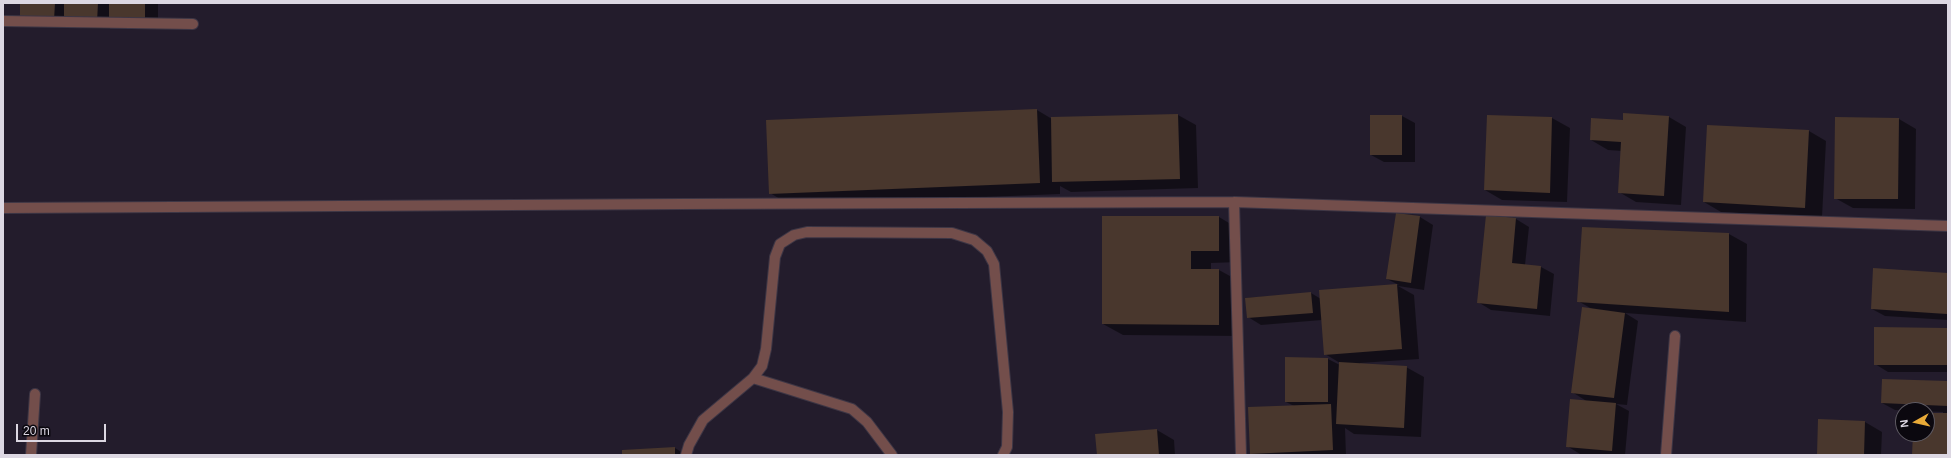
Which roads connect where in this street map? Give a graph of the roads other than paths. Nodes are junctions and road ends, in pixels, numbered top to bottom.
1 (3, 20) edge
2 (193, 24) dead end
3 (1234, 202) junction
4 (3, 208) edge
5 (1948, 226) edge
6 (1675, 336) dead end
7 (753, 378) junction
8 (35, 394) dead end
9 (31, 455) edge
10 (686, 455) edge
11 (892, 455) edge
12 (1003, 455) edge
13 (1241, 455) edge
14 (1666, 455) edge

1 - 2 street
3 - 4 street
3 - 5 street
3 - 13 street
6 - 14 street
7 - 10 street
7 - 11 street
7 - 12 street
8 - 9 street

